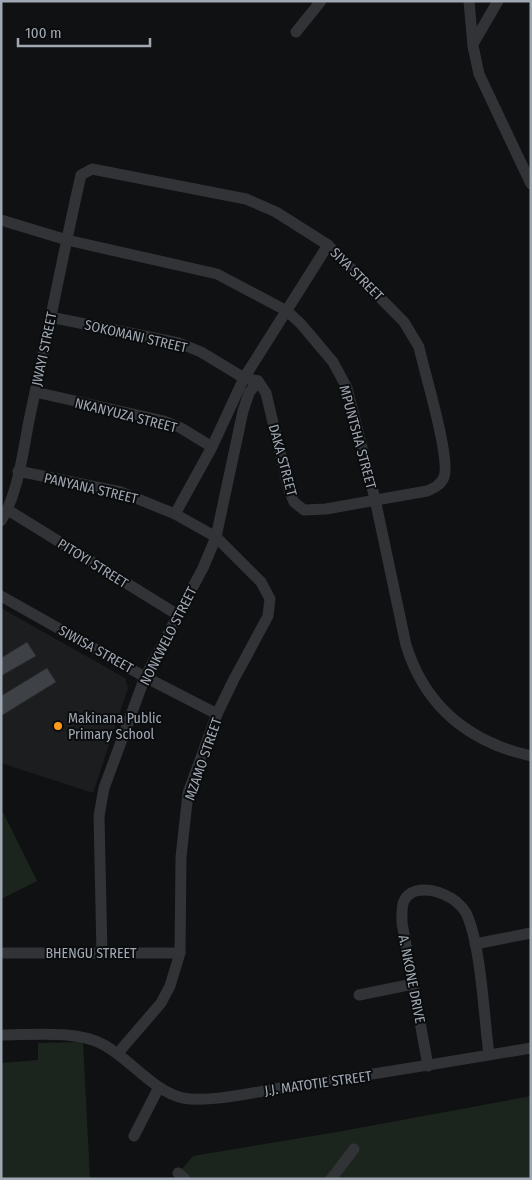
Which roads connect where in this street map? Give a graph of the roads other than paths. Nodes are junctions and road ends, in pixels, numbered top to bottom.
1 (322, 1) edge
2 (469, 1) edge
3 (498, 1) edge
4 (296, 32) dead end
5 (473, 46) junction
6 (81, 176) joint
7 (531, 184) edge
8 (1, 220) edge
9 (67, 240) junction
10 (328, 245) junction
11 (287, 311) junction
12 (50, 317) junction
13 (244, 378) junction
14 (258, 381) junction
15 (35, 392) junction
16 (212, 447) junction
17 (18, 471) junction
18 (375, 499) junction
19 (8, 510) junction
20 (175, 514) junction
21 (1, 521) edge
22 (216, 537) junction
23 (1, 596) edge
24 (178, 615) junction
25 (145, 677) junction
26 (217, 714) junction
27 (531, 756) edge
28 (531, 933) edge
29 (475, 944) junction
30 (1, 953) edge
31 (180, 953) junction
32 (102, 954) junction
33 (413, 984) junction
34 (359, 995) dead end
35 (1, 1035) edge
36 (531, 1048) edge
37 (118, 1053) junction
38 (489, 1054) junction
39 (428, 1066) junction
40 (159, 1087) junction
41 (134, 1136) dead end
42 (354, 1149) dead end
43 (331, 1179) edge

1 - 4 street
2 - 5 street
3 - 5 street
5 - 7 street
6 - 9 street, JWAYI STREET
6 - 10 street, SIYA STREET
8 - 9 street, MPUNTSHA STREET
9 - 11 street, MPUNTSHA STREET
9 - 12 street, JWAYI STREET
10 - 11 street
10 - 18 street, SIYA STREET
11 - 13 street
11 - 18 street, MPUNTSHA STREET
12 - 13 street, SOKOMANI STREET
12 - 15 street, JWAYI STREET
13 - 14 street
13 - 16 street
14 - 18 street, DAKA STREET
14 - 22 street, NONKWELO STREET
15 - 16 street, NKANYUZA STREET
15 - 17 street, JWAYI STREET
16 - 20 street
17 - 19 street, JWAYI STREET
17 - 20 street, PANYANA STREET
18 - 27 street, MPUNTSHA STREET
19 - 21 street, JWAYI STREET
19 - 24 street, PITOYI STREET
20 - 22 street, PANYANA STREET
22 - 24 street, NONKWELO STREET
22 - 26 street, MZAMO STREET
23 - 25 street, SIWISA STREET
24 - 25 street, NONKWELO STREET
25 - 26 street, SIWISA STREET
25 - 32 street, NONKWELO STREET
26 - 31 street, MZAMO STREET
28 - 29 street
29 - 33 street, A. NKONE DRIVE
29 - 38 street
30 - 32 street, BHENGU STREET
31 - 32 street, BHENGU STREET
31 - 37 street, MZAMO STREET
33 - 34 street
33 - 39 street, A. NKONE DRIVE
35 - 37 street, J.J. MATOTIE STREET
36 - 38 street, J.J. MATOTIE STREET
37 - 40 street, J.J. MATOTIE STREET
38 - 39 street, J.J. MATOTIE STREET
39 - 40 street, J.J. MATOTIE STREET
40 - 41 street
42 - 43 street

